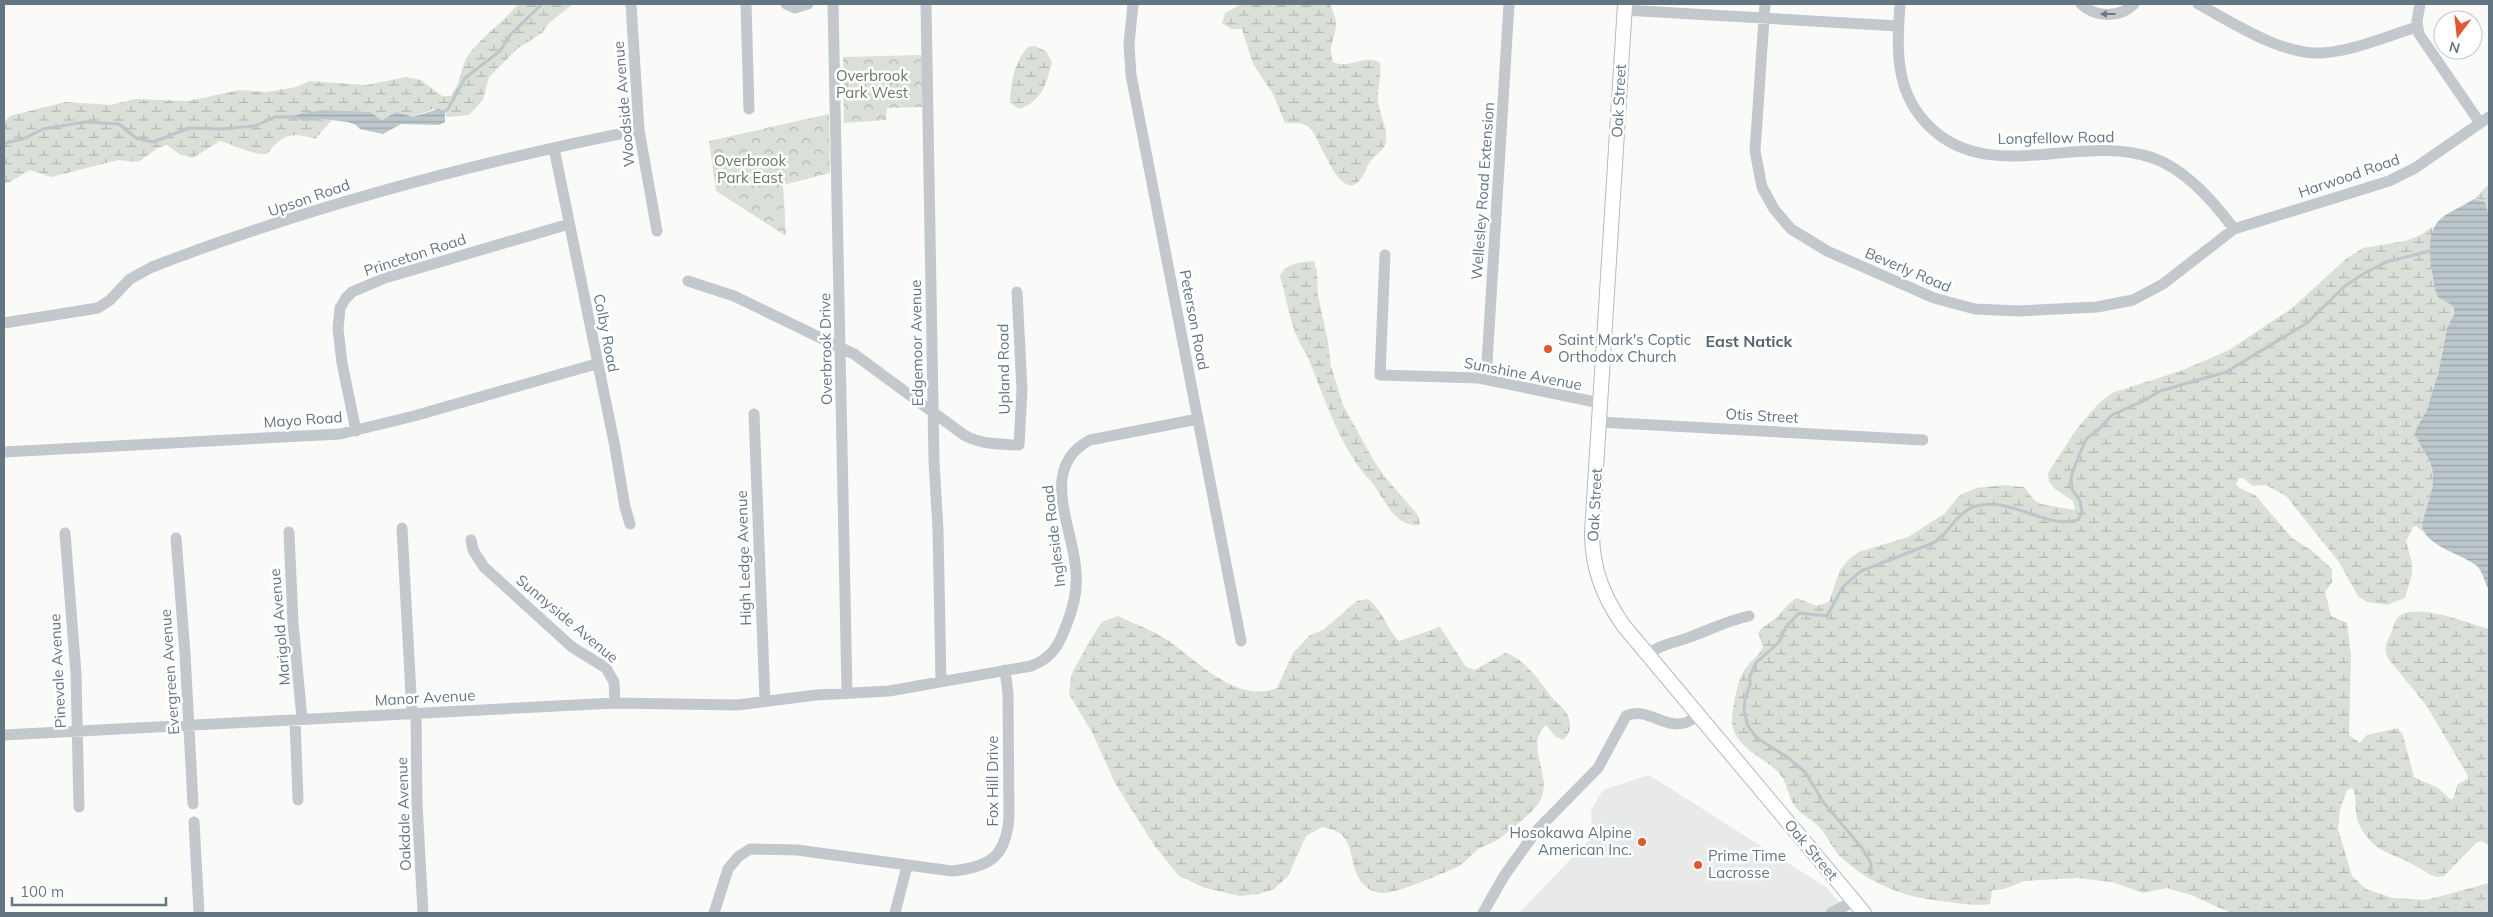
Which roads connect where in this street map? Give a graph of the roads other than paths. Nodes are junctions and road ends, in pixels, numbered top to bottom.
1 (631, 4) edge
2 (746, 4) edge
3 (786, 4) edge
4 (808, 4) edge
5 (833, 4) edge
6 (926, 4) edge
7 (1133, 4) edge
8 (1509, 4) edge
9 (1764, 4) edge
10 (1900, 4) edge
11 (2081, 4) edge
12 (2134, 4) edge
13 (2198, 4) edge
14 (2224, 4) edge
15 (2420, 4) edge
16 (1624, 7) edge
17 (2218, 14) junction
18 (1764, 18) junction
19 (1898, 26) junction
20 (2417, 28) junction
21 (749, 109) dead end
22 (2485, 120) edge
23 (639, 130) junction
24 (554, 148) junction
25 (569, 224) junction
26 (2234, 229) junction
27 (656, 231) dead end
28 (1385, 255) dead end
29 (688, 281) dead end
30 (1017, 292) dead end
31 (4, 323) edge
32 (842, 348) junction
33 (596, 364) junction
34 (1486, 380) junction
35 (1600, 403) junction
36 (933, 413) junction
37 (754, 414) dead end
38 (1198, 419) junction
39 (1599, 422) junction
40 (356, 431) junction
41 (1923, 440) dead end
42 (4, 452) edge
43 (630, 524) dead end
44 (402, 528) dead end
45 (289, 532) dead end
46 (65, 533) dead end
47 (176, 538) dead end
48 (471, 540) dead end
49 (1749, 616) dead end
50 (1241, 641) dead end
51 (1648, 655) junction
52 (1005, 670) junction
53 (941, 682) junction
54 (847, 693) junction
55 (765, 701) junction
56 (615, 703) junction
57 (414, 713) junction
58 (1698, 715) junction
59 (298, 720) junction
60 (189, 725) junction
61 (76, 731) junction
62 (4, 735) edge
63 (298, 800) dead end
64 (193, 804) dead end
65 (79, 807) dead end
66 (194, 822) dead end
67 (907, 866) junction
68 (1854, 900) junction
69 (199, 913) edge
70 (423, 913) edge
71 (714, 913) edge
72 (895, 913) edge
73 (1483, 913) edge
74 (1831, 913) edge
75 (1864, 913) edge

1 - 23 street, Woodside Avenue
2 - 21 street
3 - 4 street
5 - 32 street, Overbrook Drive
6 - 36 street, Edgemoor Avenue
7 - 38 street, Peterson Road
8 - 34 street, Wellesley Road Extension
9 - 18 street, Beverly Road
10 - 19 street, Longfellow Road
12 -> 11 street
13 - 17 street
14 - 17 street
15 - 20 street
16 - 18 street
16 - 35 main road, Oak Street
17 - 20 street
18 - 19 street
18 - 26 street, Beverly Road
19 - 26 street, Longfellow Road
20 - 22 street
22 - 26 street, Harwood Road
23 - 24 street, Upson Road
23 - 27 street, Woodside Avenue
24 - 25 street, Colby Road
24 - 31 street, Upson Road
25 - 33 street, Colby Road
25 - 40 street, Princeton Road
28 - 34 street, Sunshine Avenue
29 - 32 street
30 - 36 street, Upland Road
32 - 36 street
32 - 54 street, Overbrook Drive
33 - 40 street, Mayo Road
33 - 43 street, Colby Road
34 - 35 street, Sunshine Avenue
35 - 39 main road, Oak Street
36 - 53 street, Edgemoor Avenue
37 - 55 street, High Ledge Avenue
38 - 50 street, Peterson Road
38 - 52 street, Ingleside Road
39 - 41 street, Otis Street
39 - 51 main road, Oak Street
40 - 42 street, Mayo Road
44 - 57 street, Oakdale Avenue
45 - 59 street, Marigold Avenue
46 - 61 street, Pinevale Avenue
47 - 60 street, Evergreen Avenue
48 - 56 street, Sunnyside Avenue
49 - 51 street
51 - 58 main road, Oak Street
52 - 53 street, Ingleside Road
52 - 67 street, Fox Hill Drive
53 - 54 street, Ingleside Road
54 - 55 street, Manor Avenue
55 - 56 street, Manor Avenue
56 - 57 street, Manor Avenue
57 - 59 street, Manor Avenue
57 - 70 street, Oakdale Avenue
58 - 68 main road, Oak Street
58 - 73 street
59 - 60 street, Manor Avenue
59 - 63 street, Marigold Avenue
60 - 61 street, Manor Avenue
60 - 64 street, Evergreen Avenue
61 - 62 street, Manor Avenue
61 - 65 street, Pinevale Avenue
66 - 69 street
67 - 71 street, Fox Hill Drive
67 - 72 street
68 - 74 street
68 - 75 main road, Oak Street

